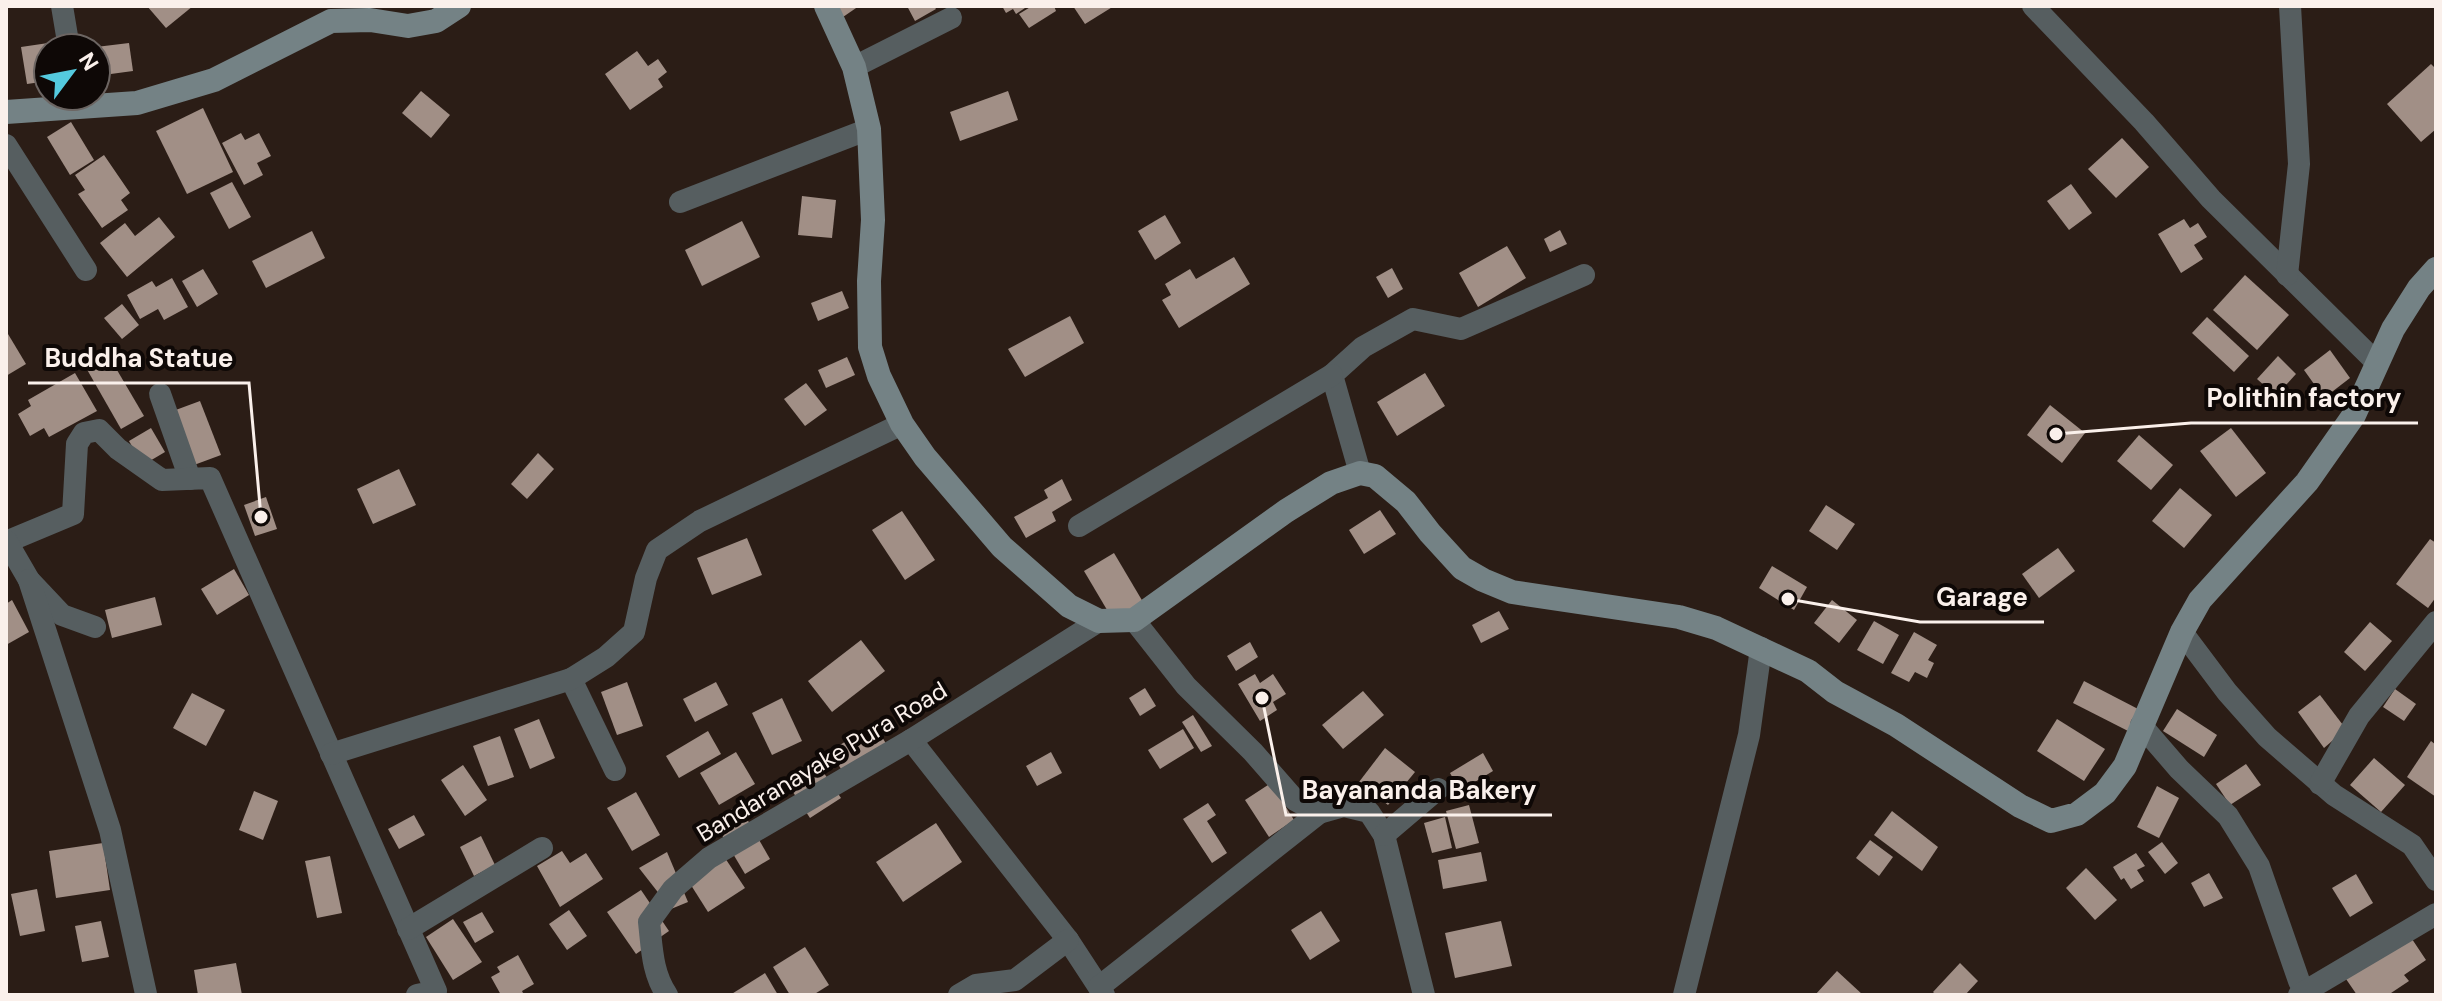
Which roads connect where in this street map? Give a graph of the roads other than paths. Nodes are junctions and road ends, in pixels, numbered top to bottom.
1 (62, 6) edge
2 (459, 6) edge
3 (2033, 6) edge
4 (2290, 6) edge
5 (833, 9) edge
6 (372, 13) edge
7 (951, 18) dead end
8 (66, 32) edge
9 (854, 67) junction
10 (112, 103) edge
11 (32, 108) edge
12 (6, 112) edge
13 (869, 129) junction
14 (6, 145) edge
15 (680, 202) dead end
16 (2436, 269) edge
17 (86, 270) dead end
18 (1584, 275) dead end
19 (2287, 275) junction
20 (2377, 363) junction
21 (1332, 375) junction
22 (160, 394) dead end
23 (902, 424) junction
24 (1360, 473) junction
25 (190, 479) junction
26 (1079, 526) dead end
27 (7, 542) edge
28 (29, 580) junction
29 (1134, 620) junction
30 (1099, 621) junction
31 (2436, 622) edge
32 (95, 627) dead end
33 (2182, 632) junction
34 (1761, 648) junction
35 (571, 679) junction
36 (2141, 725) junction
37 (911, 740) junction
38 (331, 754) junction
39 (615, 770) dead end
40 (2320, 784) junction
41 (1438, 789) dead end
42 (1319, 813) junction
43 (1384, 835) junction
44 (542, 848) dead end
45 (2436, 880) edge
46 (2436, 914) edge
47 (408, 929) junction
48 (1068, 940) junction
49 (1102, 991) edge
50 (2302, 993) edge
51 (146, 994) edge
52 (431, 994) edge
53 (667, 995) edge
54 (959, 995) edge
55 (1424, 995) edge
56 (1684, 995) edge

1 - 8 street
2 - 6 street
3 - 19 street
4 - 19 street
5 - 9 street
6 - 10 street
7 - 9 street
9 - 13 street
11 - 12 street
13 - 15 street
13 - 23 street
14 - 17 street
16 - 20 street
18 - 21 street
19 - 20 street
20 - 33 street
21 - 24 street
21 - 26 street
22 - 25 street
23 - 30 street
23 - 35 street
24 - 29 street
24 - 34 street
25 - 27 street
25 - 38 street
27 - 28 street
28 - 32 street
28 - 51 street
29 - 30 street
29 - 42 street
30 - 37 street, Bandaranayake Pura Road
31 - 40 street
33 - 36 street
33 - 40 street
34 - 36 street
34 - 56 street
35 - 38 street
35 - 39 street
36 - 50 street
37 - 48 street
37 - 53 street, Bandaranayake Pura Road
38 - 47 street
40 - 45 street
41 - 43 street
42 - 43 street
42 - 49 street
43 - 55 street
44 - 47 street
46 - 50 street
47 - 52 street
48 - 49 street
48 - 54 street

